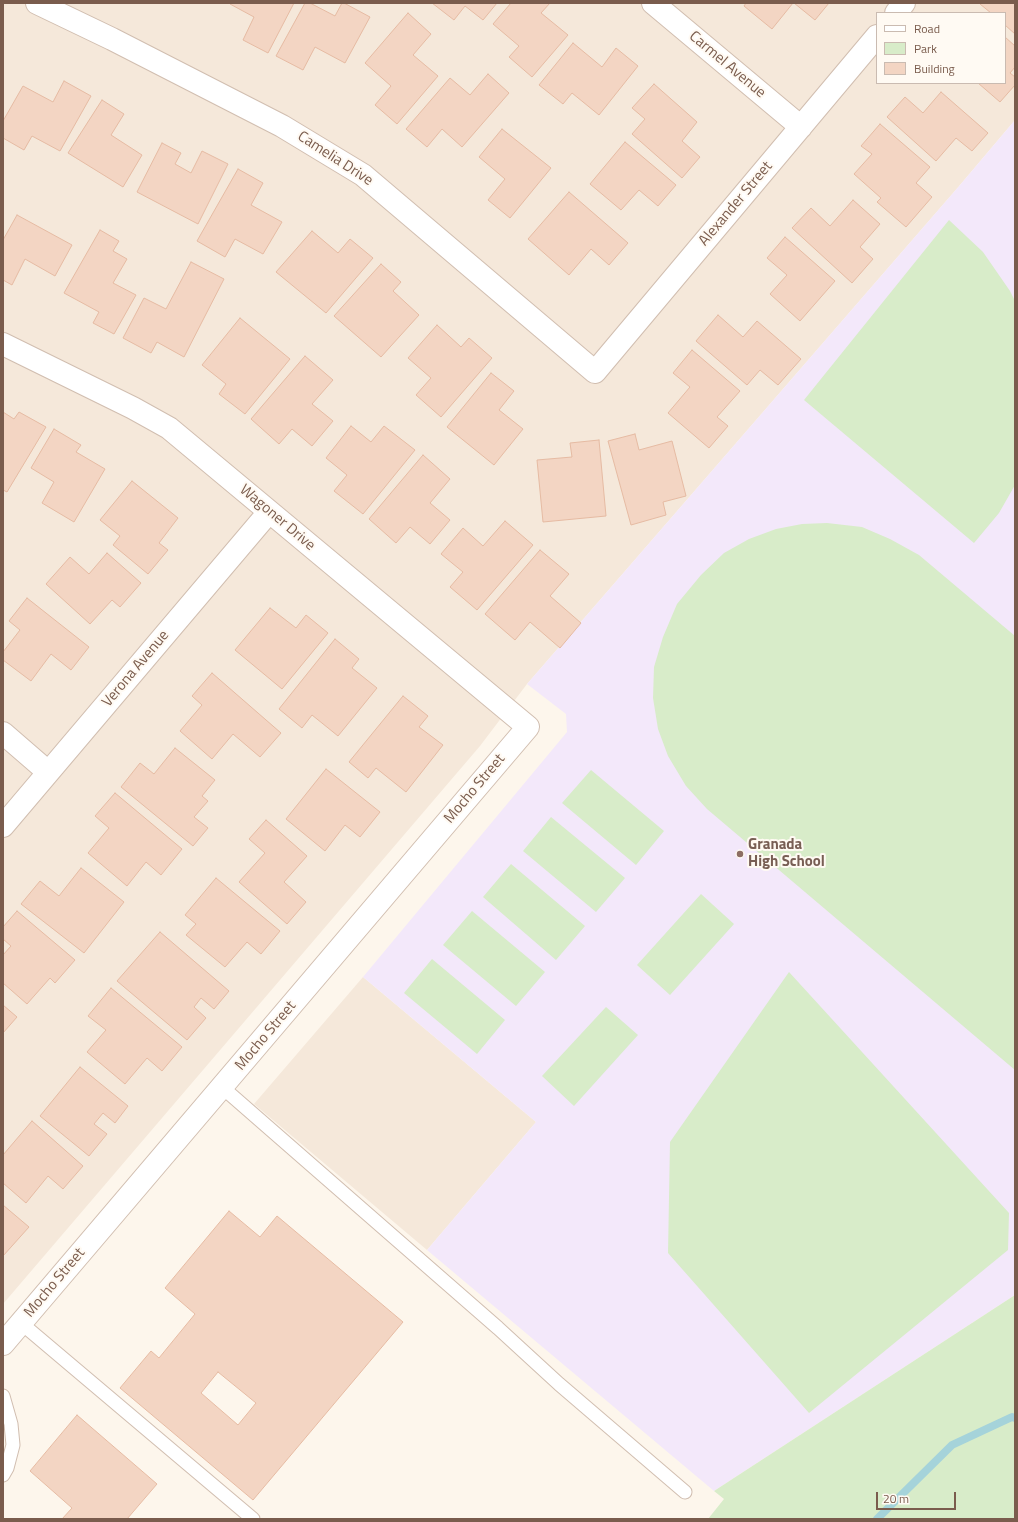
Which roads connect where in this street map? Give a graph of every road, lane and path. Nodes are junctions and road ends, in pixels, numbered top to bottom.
1 (37, 3) edge
2 (653, 3) edge
3 (904, 3) edge
4 (897, 12) edge
5 (876, 37) edge
6 (801, 127) junction
7 (3, 344) edge
8 (595, 372) joint
9 (269, 512) junction
10 (528, 728) joint
11 (3, 733) edge
12 (48, 772) junction
13 (3, 826) edge
14 (222, 1087) junction
15 (21, 1323) junction
16 (3, 1344) edge
17 (3, 1396) edge
18 (3, 1475) edge
19 (685, 1492) dead end
20 (253, 1519) edge

1 - 8 street, Camelia Drive
2 - 6 street, Carmel Avenue
3 - 4 street
5 - 6 street, Alexander Street
6 - 8 street, Alexander Street
7 - 9 street, Wagoner Drive
9 - 10 street, Wagoner Drive
9 - 12 street, Verona Avenue
10 - 14 street, Mocho Street
11 - 12 street
12 - 13 street, Verona Avenue
14 - 15 street, Mocho Street
14 - 19 lane
15 - 16 street, Mocho Street
15 - 20 lane
17 - 18 lane

